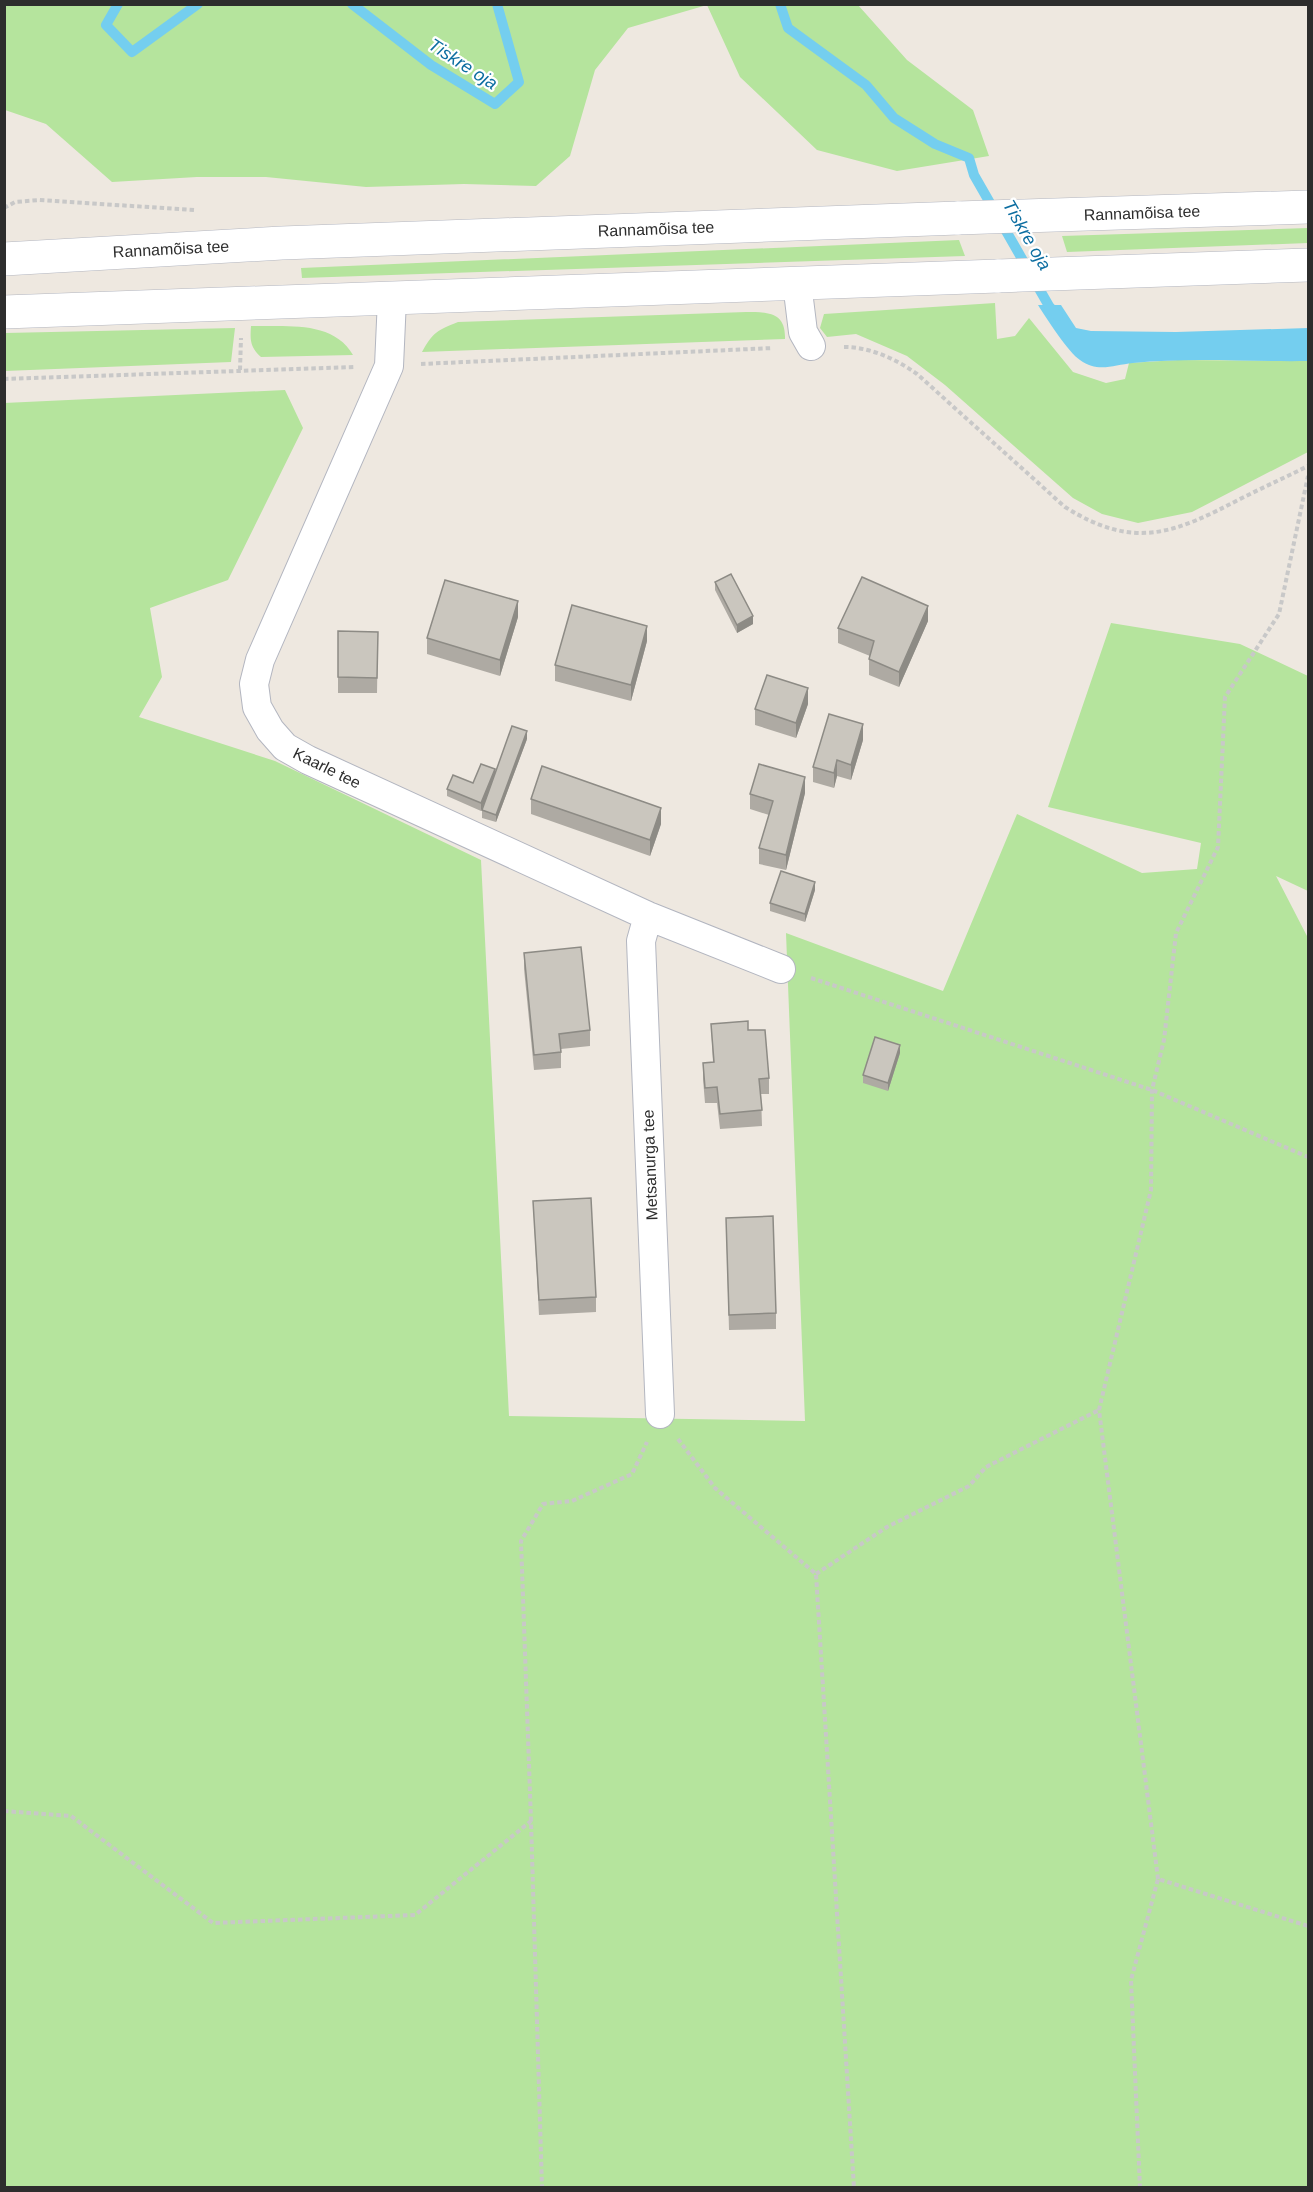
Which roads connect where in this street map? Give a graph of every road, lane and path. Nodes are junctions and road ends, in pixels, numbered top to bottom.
1 (1308, 207) edge
2 (4, 259) edge
3 (1308, 265) edge
4 (797, 284) junction
5 (392, 299) junction
6 (4, 312) edge
7 (811, 346) junction
8 (390, 366) junction
9 (4, 379) edge
10 (1308, 466) edge
11 (1308, 476) edge
12 (648, 916) junction
13 (781, 969) joint
14 (1152, 1090) junction
15 (1308, 1157) edge
16 (1099, 1410) junction
17 (660, 1414) junction
18 (816, 1574) junction
19 (4, 1811) edge
20 (531, 1821) junction
21 (1158, 1879) junction
22 (1308, 1926) edge
23 (542, 2187) edge
24 (854, 2187) edge
25 (1140, 2187) edge

1 - 2 street, Rannamõisa tee
3 - 4 street
4 - 5 street
4 - 7 street
5 - 6 street
5 - 8 street, Kaarle tee
7 - 8 path
7 - 10 path
8 - 9 path
8 - 12 street, Kaarle tee
11 - 14 path
12 - 13 street, Kaarle tee
12 - 17 street, Metsanurga tee
13 - 14 path
14 - 15 path
14 - 16 path
16 - 18 path
16 - 21 path
17 - 18 path
17 - 20 path
18 - 24 path
19 - 20 path
20 - 23 path
21 - 22 path
21 - 25 path

